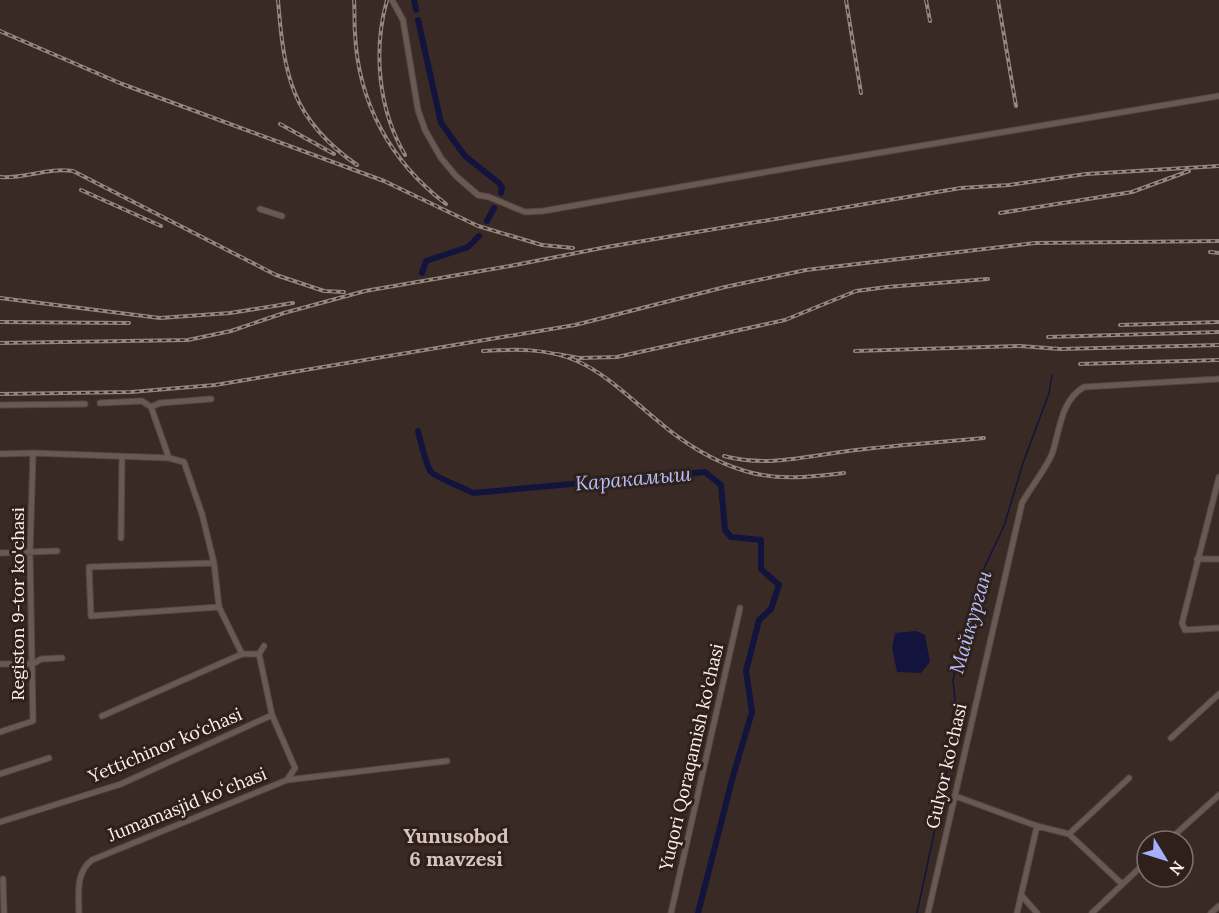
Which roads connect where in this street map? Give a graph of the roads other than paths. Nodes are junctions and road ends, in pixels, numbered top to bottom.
1 (392, 0) edge
2 (1219, 96) edge
3 (260, 209) dead end
4 (282, 216) dead end
5 (1219, 379) edge
6 (211, 399) dead end
7 (100, 403) dead end
8 (85, 404) dead end
9 (0, 405) edge
10 (151, 407) junction
11 (33, 453) junction
12 (0, 454) edge
13 (122, 457) junction
14 (169, 458) junction
15 (1219, 477) edge
16 (1216, 496) edge
17 (121, 538) dead end
18 (57, 551) dead end
19 (0, 553) edge
20 (30, 553) junction
21 (1219, 558) edge
22 (1197, 559) junction
23 (214, 563) junction
24 (219, 607) junction
25 (740, 608) dead end
26 (1219, 628) edge
27 (264, 646) dead end
28 (242, 654) junction
29 (259, 654) junction
30 (62, 658) dead end
31 (0, 664) edge
32 (33, 664) junction
33 (1219, 694) edge
34 (272, 715) junction
35 (102, 716) dead end
36 (0, 732) edge
37 (1171, 738) dead end
38 (50, 758) dead end
39 (447, 761) dead end
40 (0, 774) edge
41 (1129, 778) dead end
42 (287, 780) junction
43 (1219, 795) edge
44 (955, 796) junction
45 (0, 822) edge
46 (1037, 826) junction
47 (1181, 829) edge
48 (1069, 834) junction
49 (1135, 872) edge
50 (3, 879) dead end
51 (1122, 884) junction
52 (1022, 896) junction
53 (1219, 906) edge
54 (3, 910) edge
55 (79, 913) edge
56 (671, 913) edge
57 (928, 913) edge
58 (1017, 913) edge
59 (1038, 913) edge
60 (1092, 913) edge
61 (1212, 913) edge

1 - 2 street
3 - 4 street
5 - 44 street, Gulyor ko'chasi
6 - 10 street
7 - 10 street
8 - 9 street
10 - 14 street
11 - 12 street
11 - 13 street
11 - 20 street, Registon 9-tor ko'chasi
13 - 14 street
13 - 17 street
14 - 23 street
15 - 16 street
16 - 22 street
18 - 20 street
19 - 20 street
20 - 32 street, Registon 9-tor ko'chasi
21 - 22 street
22 - 26 street
23 - 24 street
23 - 24 street
24 - 28 street
25 - 56 street, Yuqori Qoraqamish ko'chasi
27 - 29 street
28 - 29 street
28 - 35 street
29 - 34 street, Jumamasjid koʻchasi
30 - 32 street
31 - 32 street
32 - 36 street, Registon 9-tor ko'chasi
33 - 37 street
34 - 42 street, Jumamasjid koʻchasi
34 - 45 street, Yettichinor ko‘chasi
38 - 40 street
39 - 42 street
41 - 48 street
42 - 55 street, Jumamasjid koʻchasi
43 - 47 street
44 - 46 street
44 - 57 street, Gulyor ko'chasi
46 - 48 street
46 - 52 street
48 - 51 street
49 - 51 street
50 - 54 street
51 - 60 street
52 - 58 street
52 - 59 street
53 - 61 street

